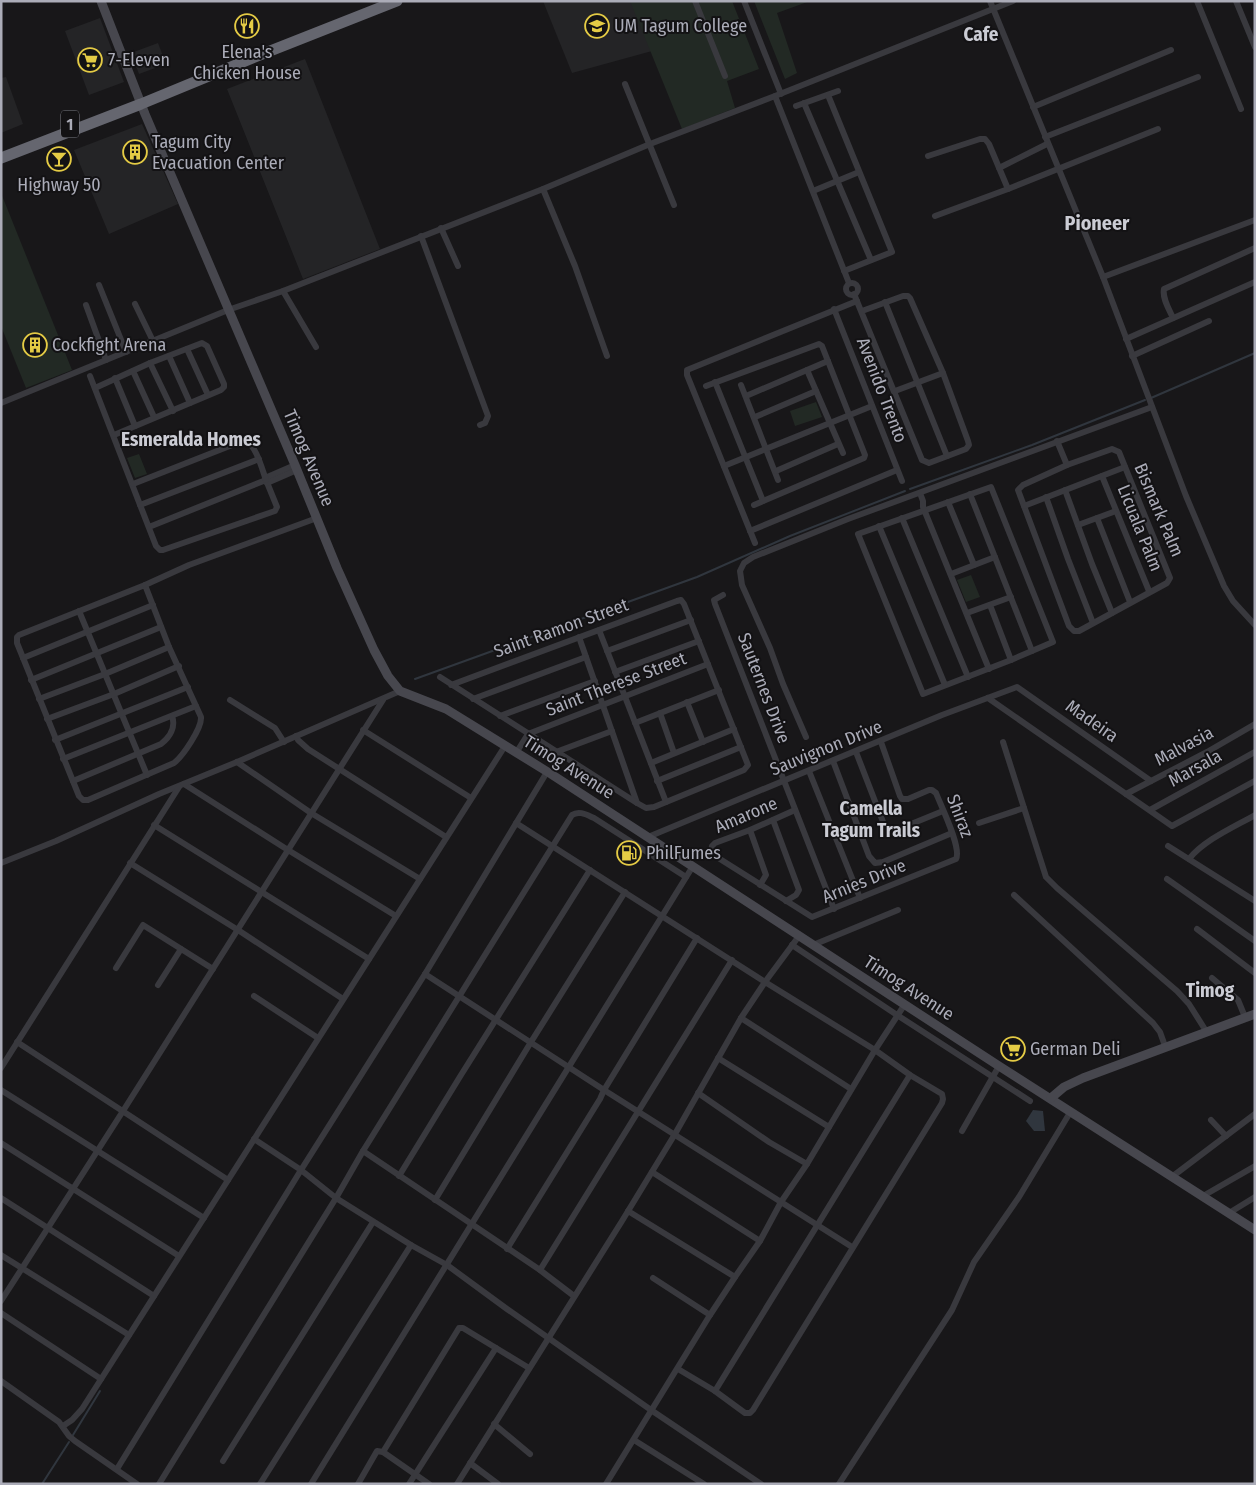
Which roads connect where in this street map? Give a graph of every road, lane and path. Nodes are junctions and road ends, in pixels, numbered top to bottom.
1 (101, 1) edge
2 (378, 1) edge
3 (397, 1) edge
4 (695, 1) edge
5 (744, 1) edge
6 (990, 1) edge
7 (1013, 1) edge
8 (1197, 1) edge
9 (1236, 1) edge
10 (993, 9) junction
11 (1255, 47) edge
12 (1171, 50) dead end
13 (234, 62) junction
14 (725, 76) dead end
15 (1198, 76) dead end
16 (626, 84) dead end
17 (838, 91) dead end
18 (778, 95) junction
19 (828, 95) junction
20 (140, 101) junction
21 (804, 103) junction
22 (796, 106) dead end
23 (1033, 107) junction
24 (1241, 110) dead end
25 (1158, 129) dead end
26 (41, 139) junction
27 (1046, 141) junction
28 (650, 144) junction
29 (1, 152) edge
30 (928, 156) dead end
31 (1, 158) edge
32 (999, 168) junction
33 (1058, 170) junction
34 (859, 172) junction
35 (837, 182) junction
36 (543, 189) junction
37 (1008, 189) junction
38 (812, 191) junction
39 (674, 205) dead end
40 (935, 216) dead end
41 (1255, 220) edge
42 (441, 228) junction
43 (421, 236) junction
44 (1255, 248) edge
45 (871, 260) junction
46 (458, 266) dead end
47 (844, 270) junction
48 (1103, 277) junction
49 (1255, 282) edge
50 (99, 285) dead end
51 (283, 291) junction
52 (856, 297) junction
53 (885, 302) junction
54 (135, 304) dead end
55 (86, 305) dead end
56 (834, 309) junction
57 (228, 310) junction
58 (862, 311) junction
59 (1174, 318) junction
60 (1209, 321) dead end
61 (1126, 339) junction
62 (153, 341) junction
63 (316, 347) dead end
64 (186, 349) junction
65 (126, 352) junction
66 (169, 356) junction
67 (607, 356) dead end
68 (1132, 356) junction
69 (106, 360) junction
70 (828, 362) junction
71 (150, 363) junction
72 (807, 370) junction
73 (133, 371) junction
74 (943, 373) junction
75 (90, 376) dead end
76 (115, 378) junction
77 (715, 382) junction
78 (918, 383) junction
79 (741, 385) dead end
80 (706, 386) dead end
81 (95, 388) junction
82 (816, 391) junction
83 (895, 391) junction
84 (208, 395) junction
85 (746, 396) junction
86 (1, 403) edge
87 (190, 403) junction
88 (872, 406) junction
89 (1152, 407) junction
90 (173, 410) junction
91 (850, 415) junction
92 (154, 417) junction
93 (754, 417) junction
94 (829, 423) junction
95 (480, 425) dead end
96 (135, 426) junction
97 (114, 435) junction
98 (1057, 441) junction
99 (838, 444) junction
100 (767, 450) junction
101 (842, 453) dead end
102 (947, 456) junction
103 (746, 458) junction
104 (258, 460) junction
105 (1067, 465) junction
106 (724, 466) junction
107 (1124, 467) junction
108 (296, 468) junction
109 (897, 470) junction
110 (776, 471) junction
111 (1102, 476) junction
112 (266, 480) junction
113 (778, 480) dead end
114 (902, 481) dead end
115 (133, 484) junction
116 (1065, 490) junction
117 (917, 494) junction
118 (970, 494) junction
119 (1046, 497) junction
120 (763, 501) junction
121 (948, 502) junction
122 (140, 505) junction
123 (754, 505) dead end
124 (1024, 506) junction
125 (924, 509) junction
126 (1116, 511) junction
127 (316, 518) junction
128 (902, 518) junction
129 (1097, 518) junction
130 (1078, 525) junction
131 (879, 526) junction
132 (150, 527) junction
133 (750, 531) junction
134 (755, 543) dead end
135 (995, 557) junction
136 (974, 565) junction
137 (951, 574) junction
138 (145, 585) junction
139 (1150, 591) junction
140 (723, 595) dead end
141 (1010, 597) junction
142 (1130, 602) junction
143 (990, 604) junction
144 (153, 605) junction
145 (80, 611) junction
146 (1112, 612) junction
147 (967, 613) junction
148 (691, 620) junction
149 (1093, 623) junction
150 (1255, 625) edge
151 (161, 627) junction
152 (599, 630) junction
153 (89, 632) junction
154 (578, 637) junction
155 (699, 641) junction
156 (169, 647) junction
157 (607, 651) junction
158 (96, 652) junction
159 (1032, 652) junction
160 (586, 657) junction
161 (23, 658) junction
162 (1011, 660) junction
163 (708, 664) junction
164 (179, 666) junction
165 (989, 669) junction
166 (615, 672) junction
167 (106, 674) junction
168 (440, 677) dead end
169 (968, 677) junction
170 (31, 680) junction
171 (595, 681) junction
172 (452, 685) junction
173 (945, 685) junction
174 (188, 687) junction
175 (1017, 687) joint
176 (719, 690) junction
177 (400, 691) junction
178 (114, 694) junction
179 (625, 696) junction
180 (988, 698) junction
181 (473, 699) junction
182 (39, 700) junction
183 (230, 700) dead end
184 (383, 700) junction
185 (687, 702) junction
186 (603, 704) junction
187 (196, 706) junction
188 (660, 713) junction
189 (122, 714) junction
190 (172, 716) junction
191 (500, 716) junction
192 (47, 719) junction
193 (635, 722) junction
194 (1255, 724) edge
195 (734, 729) junction
196 (363, 730) junction
197 (612, 731) junction
198 (130, 734) junction
199 (528, 734) junction
200 (281, 736) junction
201 (296, 736) junction
202 (806, 737) dead end
203 (55, 740) junction
204 (703, 742) junction
205 (881, 742) junction
206 (1003, 742) dead end
207 (504, 746) junction
208 (741, 747) junction
209 (556, 752) junction
210 (856, 752) junction
211 (1255, 752) edge
212 (516, 753) junction
213 (674, 753) junction
214 (138, 754) junction
215 (63, 759) junction
216 (833, 761) junction
217 (238, 762) junction
218 (650, 763) junction
219 (339, 769) junction
220 (809, 771) junction
221 (547, 772) junction
222 (147, 775) junction
223 (1151, 780) junction
224 (73, 781) junction
225 (658, 781) junction
226 (784, 781) junction
227 (1255, 781) edge
228 (182, 785) junction
229 (1126, 794) junction
230 (471, 798) junction
231 (666, 802) junction
232 (637, 803) junction
233 (1024, 808) junction
234 (795, 810) junction
235 (1150, 810) junction
236 (943, 811) junction
237 (312, 813) junction
238 (1255, 815) edge
239 (773, 820) junction
240 (516, 823) junction
241 (979, 823) dead end
242 (154, 826) junction
243 (750, 830) junction
244 (952, 833) junction
245 (446, 837) junction
246 (648, 837) junction
247 (1168, 846) dead end
248 (552, 847) junction
249 (710, 849) joint
250 (288, 850) junction
251 (958, 857) joint
252 (1189, 859) junction
253 (1, 863) edge
254 (130, 863) junction
255 (693, 866) junction
256 (590, 870) junction
257 (686, 878) junction
258 (420, 879) junction
259 (1166, 879) dead end
260 (760, 885) junction
261 (262, 892) junction
262 (625, 892) junction
263 (1014, 895) dead end
264 (860, 898) junction
265 (786, 901) junction
266 (1255, 901) edge
267 (834, 909) junction
268 (898, 910) dead end
269 (662, 915) junction
270 (396, 916) junction
271 (1196, 929) dead end
272 (238, 930) junction
273 (800, 936) junction
274 (697, 938) junction
275 (1255, 941) edge
276 (813, 944) junction
277 (792, 945) junction
278 (181, 949) junction
279 (369, 959) junction
280 (732, 960) junction
281 (116, 968) dead end
282 (213, 969) junction
283 (1255, 973) edge
284 (425, 974) junction
285 (1212, 978) dead end
286 (766, 982) junction
287 (158, 985) dead end
288 (254, 996) dead end
289 (459, 997) junction
290 (343, 999) junction
291 (905, 1004) junction
292 (1255, 1014) edge
293 (897, 1015) junction
294 (1245, 1017) junction
295 (741, 1018) junction
296 (496, 1020) junction
297 (1206, 1031) junction
298 (318, 1038) junction
299 (17, 1042) junction
300 (531, 1042) junction
301 (1165, 1046) junction
302 (875, 1050) junction
303 (718, 1058) junction
304 (999, 1066) junction
305 (1, 1068) edge
306 (569, 1068) junction
307 (910, 1075) junction
308 (993, 1077) junction
309 (852, 1089) junction
310 (1, 1090) edge
311 (604, 1090) junction
312 (698, 1093) junction
313 (1051, 1098) junction
314 (1030, 1101) dead end
315 (123, 1111) junction
316 (1070, 1111) junction
317 (638, 1112) junction
318 (1255, 1114) edge
319 (1211, 1120) dead end
320 (829, 1127) junction
321 (962, 1130) dead end
322 (675, 1134) junction
323 (1226, 1136) junction
324 (254, 1139) junction
325 (1, 1143) edge
326 (98, 1151) junction
327 (363, 1151) junction
328 (807, 1164) junction
329 (1255, 1166) edge
330 (301, 1170) junction
331 (652, 1172) junction
332 (399, 1176) junction
333 (1173, 1176) junction
334 (228, 1180) junction
335 (73, 1190) junction
336 (1203, 1196) junction
337 (1255, 1197) edge
338 (1, 1198) edge
339 (336, 1198) junction
340 (435, 1200) junction
341 (781, 1202) junction
342 (628, 1211) junction
343 (1229, 1213) junction
344 (204, 1218) junction
345 (373, 1222) junction
346 (472, 1224) junction
347 (817, 1225) junction
348 (48, 1229) junction
349 (1255, 1230) edge
350 (760, 1241) junction
351 (411, 1245) junction
352 (852, 1247) junction
353 (507, 1249) junction
354 (1, 1255) edge
355 (180, 1256) junction
356 (447, 1265) junction
357 (22, 1268) junction
358 (540, 1270) junction
359 (735, 1277) junction
360 (653, 1278) dead end
361 (154, 1296) junction
362 (574, 1296) junction
363 (1, 1301) edge
364 (1, 1313) edge
365 (710, 1315) junction
366 (129, 1335) junction
367 (548, 1338) junction
368 (496, 1348) junction
369 (529, 1368) junction
370 (678, 1369) junction
371 (101, 1379) junction
372 (1, 1381) edge
373 (715, 1391) junction
374 (651, 1410) junction
375 (494, 1424) junction
376 (63, 1426) junction
377 (634, 1440) junction
378 (382, 1452) junction
379 (530, 1454) dead end
380 (223, 1461) dead end
381 (470, 1463) junction
382 (117, 1469) junction
383 (415, 1474) junction
384 (137, 1484) edge
385 (159, 1484) edge
386 (260, 1484) edge
387 (311, 1484) edge
388 (358, 1484) edge
389 (409, 1484) edge
390 (429, 1484) edge
391 (457, 1484) edge
392 (498, 1484) edge
393 (606, 1484) edge
394 (704, 1484) edge
395 (761, 1484) edge
396 (839, 1484) edge

1 - 20 main road, Timog Avenue
2 - 13 highway, 1
3 - 13 highway, 1
4 - 14 street
5 - 18 street
6 - 10 street
7 - 10 street
8 - 24 street
9 - 11 street
10 - 18 street
10 - 23 street
12 - 23 street
13 - 20 highway, 1
15 - 27 street
16 - 28 street
17 - 19 street
18 - 28 street
18 - 38 street
19 - 21 street
19 - 34 street
20 - 26 highway, 1
20 - 57 main road, Timog Avenue
21 - 22 street
21 - 35 street
23 - 27 street
25 - 33 street
26 - 29 highway, 1
26 - 31 highway, 1
27 - 32 street
27 - 33 street
28 - 36 street
28 - 39 street
30 - 32 street
32 - 37 street
33 - 37 street
33 - 48 street
34 - 35 street
34 - 45 street
35 - 38 street
35 - 45 street
36 - 42 street
36 - 67 street
37 - 40 street
38 - 47 street
41 - 48 street
42 - 43 street
42 - 46 street
43 - 51 street
43 - 95 street
44 - 59 street
45 - 47 street
47 - 52 street
48 - 61 street
49 - 59 street
50 - 65 street
51 - 57 street
51 - 63 street
52 - 56 street
52 - 58 street
53 - 58 street
53 - 74 street
53 - 78 street
54 - 62 street
55 - 69 street
56 - 88 street, Avenido Trento
56 - 106 street
57 - 62 street
57 - 108 main road, Timog Avenue
58 - 83 street
59 - 61 street
60 - 68 street
61 - 68 street
62 - 65 street
64 - 66 street
64 - 84 street
64 - 84 street
65 - 69 street
66 - 71 street
66 - 87 street
68 - 89 street
69 - 86 street
70 - 72 street
70 - 77 street
70 - 91 street
71 - 73 street
71 - 90 street
72 - 82 street
72 - 85 street
73 - 76 street
73 - 92 street
74 - 78 street
74 - 102 street
75 - 81 street
76 - 81 street
76 - 96 street
77 - 80 street
77 - 103 street
78 - 83 street
78 - 102 street
79 - 85 street
81 - 97 street
82 - 93 street
82 - 94 street
83 - 102 street
84 - 87 street
85 - 93 street
87 - 90 street
88 - 91 street
88 - 109 street, Avenido Trento
89 - 98 street
89 - 150 street
90 - 92 street
91 - 94 street
91 - 120 street
92 - 96 street
93 - 100 street
94 - 99 street
94 - 100 street
96 - 97 street
97 - 115 street
98 - 105 street
98 - 117 street
99 - 101 street
99 - 110 street
100 - 103 street
100 - 110 street
103 - 106 street
103 - 120 street
104 - 112 street
104 - 115 street
104 - 122 street
105 - 107 street, Bismark Palm
105 - 124 street, Bismark Palm
106 - 133 street
107 - 111 street
107 - 139 street, Bismark Palm
108 - 112 street
108 - 127 main road, Timog Avenue
109 - 114 street, Avenido Trento
109 - 133 street
110 - 113 street
111 - 116 street
111 - 126 street, Licuala Palm
112 - 132 street
112 - 132 street
115 - 122 street
116 - 119 street
116 - 130 street
117 - 125 street
117 - 202 street
118 - 121 street
118 - 135 street
118 - 159 street
119 - 124 street
119 - 149 street
120 - 123 street
121 - 125 street
121 - 136 street
122 - 132 street
124 - 149 street, Bismark Palm
125 - 128 street
125 - 137 street
126 - 129 street
126 - 139 street, Licuala Palm
127 - 138 street
127 - 177 main road, Timog Avenue
128 - 131 street
128 - 169 street
129 - 130 street
129 - 142 street
130 - 146 street
131 - 173 street
131 - 173 street
133 - 134 street
135 - 136 street
135 - 141 street
136 - 137 street
137 - 147 street
138 - 144 street
138 - 145 street
139 - 142 street, Bismark Palm
140 - 226 street, Sauternes Drive
141 - 143 street
141 - 159 street
142 - 146 street, Bismark Palm
143 - 147 street
143 - 162 street
144 - 151 street
144 - 153 street
145 - 153 street
145 - 161 street
146 - 149 street, Bismark Palm
147 - 165 street
148 - 152 street, Saint Ramon Street
148 - 155 street
148 - 157 street
151 - 156 street
151 - 158 street
152 - 154 street, Saint Ramon Street
152 - 157 street
153 - 158 street
153 - 161 street
154 - 160 street
154 - 172 street, Saint Ramon Street
155 - 163 street
155 - 166 street
156 - 164 street
156 - 167 street
157 - 166 street
158 - 167 street
158 - 170 street
159 - 162 street
160 - 171 street
160 - 181 street
161 - 170 street
162 - 165 street
163 - 176 street
163 - 179 street, Saint Therese Street
164 - 174 street
164 - 178 street
165 - 169 street
166 - 179 street
167 - 178 street
167 - 182 street
168 - 172 street
169 - 173 street
170 - 182 street
171 - 186 street
171 - 191 street
172 - 181 street
174 - 187 street
174 - 189 street
175 - 180 street, Sauvignon Drive
175 - 223 street, Madeira
176 - 185 street
176 - 195 street
177 - 184 street
177 - 207 main road, Timog Avenue
178 - 189 street
178 - 192 street
179 - 186 street, Saint Therese Street
179 - 193 street
180 - 205 street, Sauvignon Drive
180 - 229 street
181 - 191 street
182 - 192 street
183 - 200 street
184 - 196 street
184 - 201 street
185 - 188 street
185 - 204 street
186 - 197 street
186 - 199 street, Saint Therese Street
187 - 190 street
187 - 222 street
188 - 193 street
188 - 213 street
189 - 198 street
189 - 203 street
190 - 198 street
190 - 214 street
191 - 199 street
192 - 203 street
193 - 218 street
194 - 223 street, Malvasia
195 - 204 street
195 - 208 street
196 - 219 street
196 - 230 street
197 - 209 street
197 - 232 street
198 - 214 street
198 - 215 street
199 - 209 street
199 - 212 street, Saint Therese Street
200 - 201 street
200 - 217 street
201 - 219 street
203 - 215 street
204 - 213 street
205 - 210 street, Sauvignon Drive
205 - 236 street, Shiraz
206 - 233 street
207 - 212 main road, Timog Avenue
207 - 230 street
208 - 225 street
208 - 231 street
209 - 232 street
210 - 216 street, Sauvignon Drive
210 - 236 street
211 - 235 street, Marsala
212 - 221 main road, Timog Avenue
213 - 218 street
214 - 222 street
214 - 224 street
215 - 224 street
216 - 220 street, Sauvignon Drive
216 - 244 street
217 - 228 street
217 - 237 street
218 - 225 street
219 - 237 street
219 - 245 street
220 - 226 street, Sauvignon Drive
220 - 264 street
221 - 240 street
221 - 246 main road, Timog Avenue
222 - 224 street
223 - 229 street, Malvasia
225 - 231 street
226 - 234 street, Sauternes Drive
226 - 246 street, Sauvignon Drive
227 - 235 street
228 - 242 street
228 - 250 street
228 - 253 street
229 - 235 street
230 - 245 street
231 - 232 street
233 - 241 street
233 - 297 street
234 - 239 street, Amarone
234 - 267 street, Sauternes Drive
236 - 244 street, Shiraz
237 - 250 street
237 - 258 street
238 - 252 street
239 - 243 street, Amarone
239 - 265 street
240 - 248 street
240 - 284 street
242 - 254 street
242 - 261 street
243 - 249 street, Amarone
243 - 260 street
244 - 251 street, Shiraz
245 - 258 street
246 - 255 main road, Timog Avenue
247 - 252 street
248 - 256 street
248 - 257 street
248 - 289 street
249 - 260 street, Arnies Drive
250 - 261 street
250 - 270 street
251 - 264 street, Arnies Drive
252 - 266 street
254 - 272 street
254 - 299 street
255 - 257 street
255 - 273 main road, Timog Avenue
256 - 262 street
256 - 296 street
257 - 269 street
258 - 270 street
259 - 275 street
260 - 265 street, Arnies Drive
261 - 272 street
261 - 279 street
262 - 269 street
262 - 300 street
263 - 301 street
264 - 267 street, Arnies Drive
265 - 267 street, Arnies Drive
268 - 276 street
269 - 274 street
269 - 306 street
270 - 279 street
271 - 283 street
272 - 282 street
272 - 290 street
273 - 276 main road, Timog Avenue
273 - 277 street
274 - 280 street
274 - 311 street
276 - 291 main road, Timog Avenue
277 - 286 street
277 - 293 street
278 - 281 street
278 - 282 street
278 - 287 street
279 - 290 street
280 - 286 street
280 - 317 street
282 - 315 street
284 - 289 street
284 - 330 street
285 - 294 street
286 - 295 street
286 - 302 street
288 - 298 street
289 - 296 street
289 - 327 street
290 - 298 street
291 - 293 street
291 - 304 main road, Timog Avenue
292 - 294 main road
293 - 302 street
293 - 308 street
294 - 297 main road
295 - 303 street
295 - 309 street
296 - 300 street
296 - 332 street
297 - 301 main road
298 - 324 street
299 - 305 street
299 - 315 street
300 - 306 street
300 - 340 street
301 - 313 main road
302 - 307 street
302 - 309 street
303 - 312 street
303 - 320 street
304 - 308 street
304 - 313 main road, Timog Avenue
306 - 311 street
306 - 346 street
307 - 347 street
307 - 352 street
308 - 314 street
308 - 321 street
309 - 320 street
310 - 326 street
311 - 317 street
311 - 353 street
312 - 322 street
312 - 328 street
313 - 316 main road, Timog Avenue
315 - 326 street
315 - 334 street
316 - 333 main road, Timog Avenue
316 - 396 street
317 - 322 street
317 - 358 street
318 - 323 street
319 - 323 street
320 - 328 street
322 - 331 street
322 - 341 street
323 - 333 street
324 - 330 street
324 - 334 street
325 - 335 street
326 - 335 street
326 - 344 street
327 - 332 street
327 - 339 street
328 - 341 street
329 - 336 street
330 - 339 street
330 - 382 street
331 - 342 street
331 - 350 street
332 - 340 street
333 - 336 main road, Timog Avenue
334 - 344 street
335 - 348 street
335 - 355 street
336 - 343 main road, Timog Avenue
337 - 343 street
338 - 348 street
339 - 345 street
339 - 385 street
340 - 346 street
341 - 347 street
341 - 350 street
342 - 359 street
342 - 362 street
343 - 349 main road, Timog Avenue
344 - 355 street
345 - 351 street
345 - 380 street
346 - 353 street
346 - 356 street
347 - 352 street
347 - 373 street
348 - 357 street
348 - 361 street
350 - 359 street
351 - 356 street
351 - 386 street
352 - 373 street
353 - 358 street
354 - 357 street
355 - 361 street
356 - 367 street
356 - 387 street
357 - 363 street
357 - 366 street
358 - 362 street
359 - 365 street
360 - 365 street
361 - 366 street
362 - 367 street
364 - 371 street
365 - 370 street
366 - 371 street
367 - 369 street
367 - 374 street
368 - 369 street
368 - 378 street
368 - 383 street
369 - 375 street
370 - 373 street
370 - 374 street
371 - 376 street
372 - 376 street
374 - 377 street
374 - 395 street
375 - 379 street
375 - 381 street
376 - 382 street
377 - 393 street
377 - 394 street
378 - 383 street
378 - 388 street
381 - 391 street
381 - 392 street
382 - 384 street
383 - 389 street
383 - 390 street

